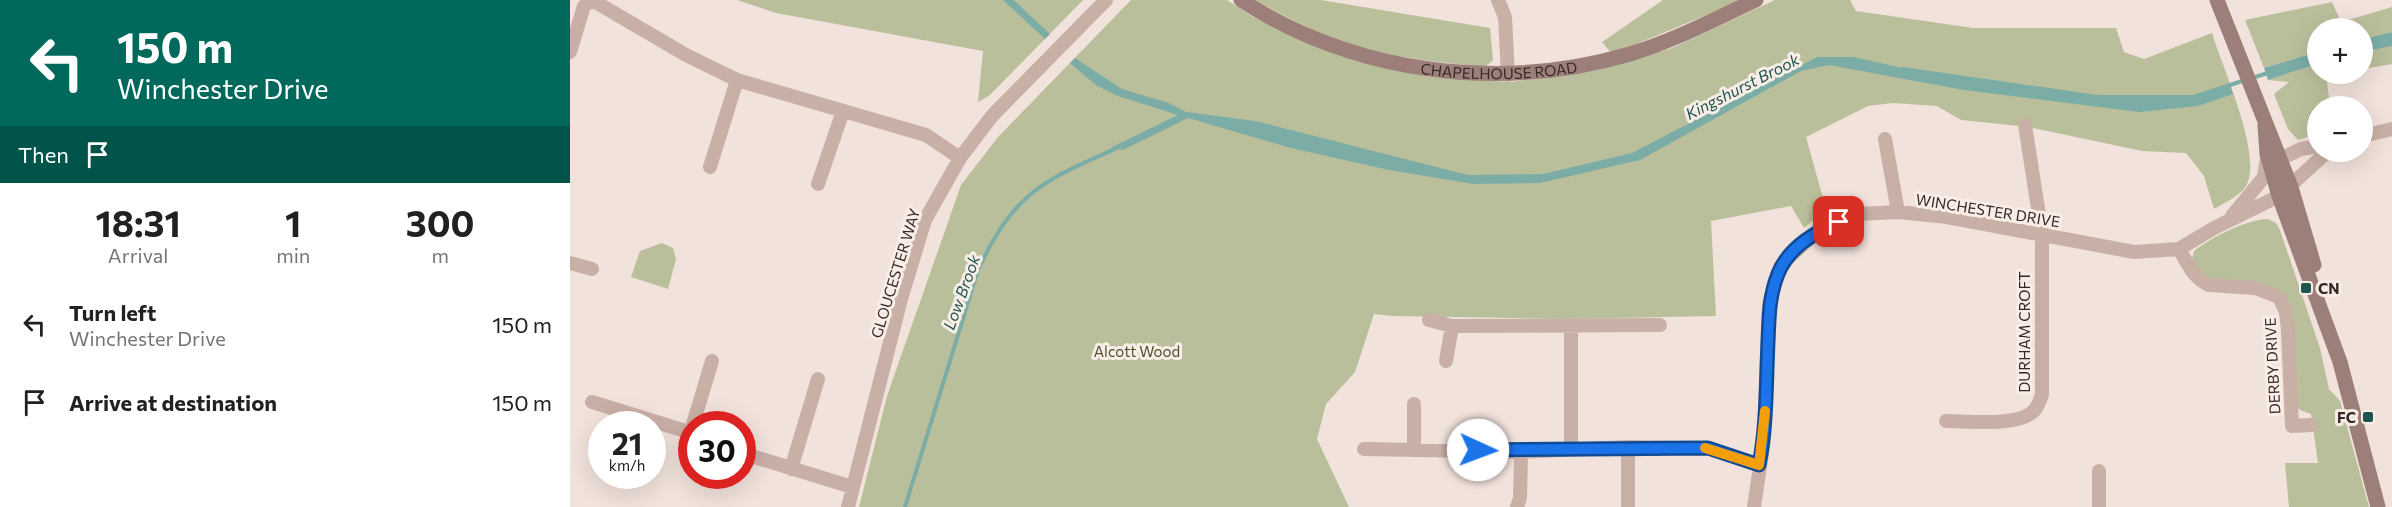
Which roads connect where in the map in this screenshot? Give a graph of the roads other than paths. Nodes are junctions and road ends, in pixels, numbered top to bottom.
1 (592, 0) edge
2 (1106, 0) edge
3 (1241, 0) edge
4 (1498, 0) edge
5 (1756, 0) edge
6 (2217, 0) edge
7 (570, 52) edge
8 (1508, 75) junction
9 (737, 80) junction
10 (843, 111) junction
11 (2025, 125) dead end
12 (2392, 129) edge
13 (2373, 133) edge
14 (1885, 139) dead end
15 (2307, 148) edge
16 (2273, 156) junction
17 (960, 158) junction
18 (2314, 162) edge
19 (710, 167) dead end
20 (818, 184) dead end
21 (2285, 191) junction
22 (1898, 212) junction
23 (2227, 222) junction
24 (2042, 234) junction
25 (2179, 249) junction
26 (570, 263) edge
27 (592, 269) dead end
28 (1429, 320) dead end
29 (1660, 325) dead end
30 (1452, 326) junction
31 (1571, 327) junction
32 (712, 361) dead end
33 (1446, 361) dead end
34 (818, 379) dead end
35 (592, 402) dead end
36 (1414, 404) dead end
37 (697, 411) edge
38 (1946, 421) dead end
39 (2312, 425) dead end
40 (678, 426) edge
41 (1628, 447) junction
42 (1364, 449) dead end
43 (1413, 449) junction
44 (1571, 449) junction
45 (1521, 452) junction
46 (756, 458) edge
47 (1759, 465) junction
48 (791, 469) junction
49 (2099, 471) dead end
50 (852, 488) junction
51 (848, 507) edge
52 (1516, 507) edge
53 (1628, 507) edge
54 (1754, 507) edge
55 (2099, 507) edge
56 (2378, 507) edge

1 - 7 street
1 - 9 street
2 - 17 street, GLOUCESTER WAY
3 - 8 street, CHAPELHOUSE ROAD
4 - 8 street
5 - 8 street, CHAPELHOUSE ROAD
6 - 16 street
9 - 10 street
9 - 19 street
10 - 17 street
10 - 20 street
11 - 24 street, DURHAM CROFT
12 - 13 street
14 - 22 street
15 - 16 street
16 - 21 street
16 - 21 street
16 - 23 street, WINCHESTER DRIVE
17 - 50 street, GLOUCESTER WAY
18 - 21 street
21 - 23 street, WINCHESTER DRIVE
21 - 56 street
22 - 24 street, WINCHESTER DRIVE
22 - 47 street, WINCHESTER DRIVE
23 - 25 street, WINCHESTER DRIVE
24 - 25 street, WINCHESTER DRIVE
24 - 38 street, DURHAM CROFT
25 - 39 street, DERBY DRIVE
26 - 27 street
28 - 30 street
29 - 31 street
30 - 31 street
30 - 33 street
31 - 44 street
32 - 37 street
34 - 48 street
35 - 40 street
36 - 43 street
41 - 44 street
41 - 47 street
41 - 53 street
42 - 43 street
43 - 45 street
44 - 45 street
45 - 52 street
46 - 48 street
47 - 54 street, WINCHESTER DRIVE
48 - 50 street
49 - 55 street
50 - 51 street, GLOUCESTER WAY

